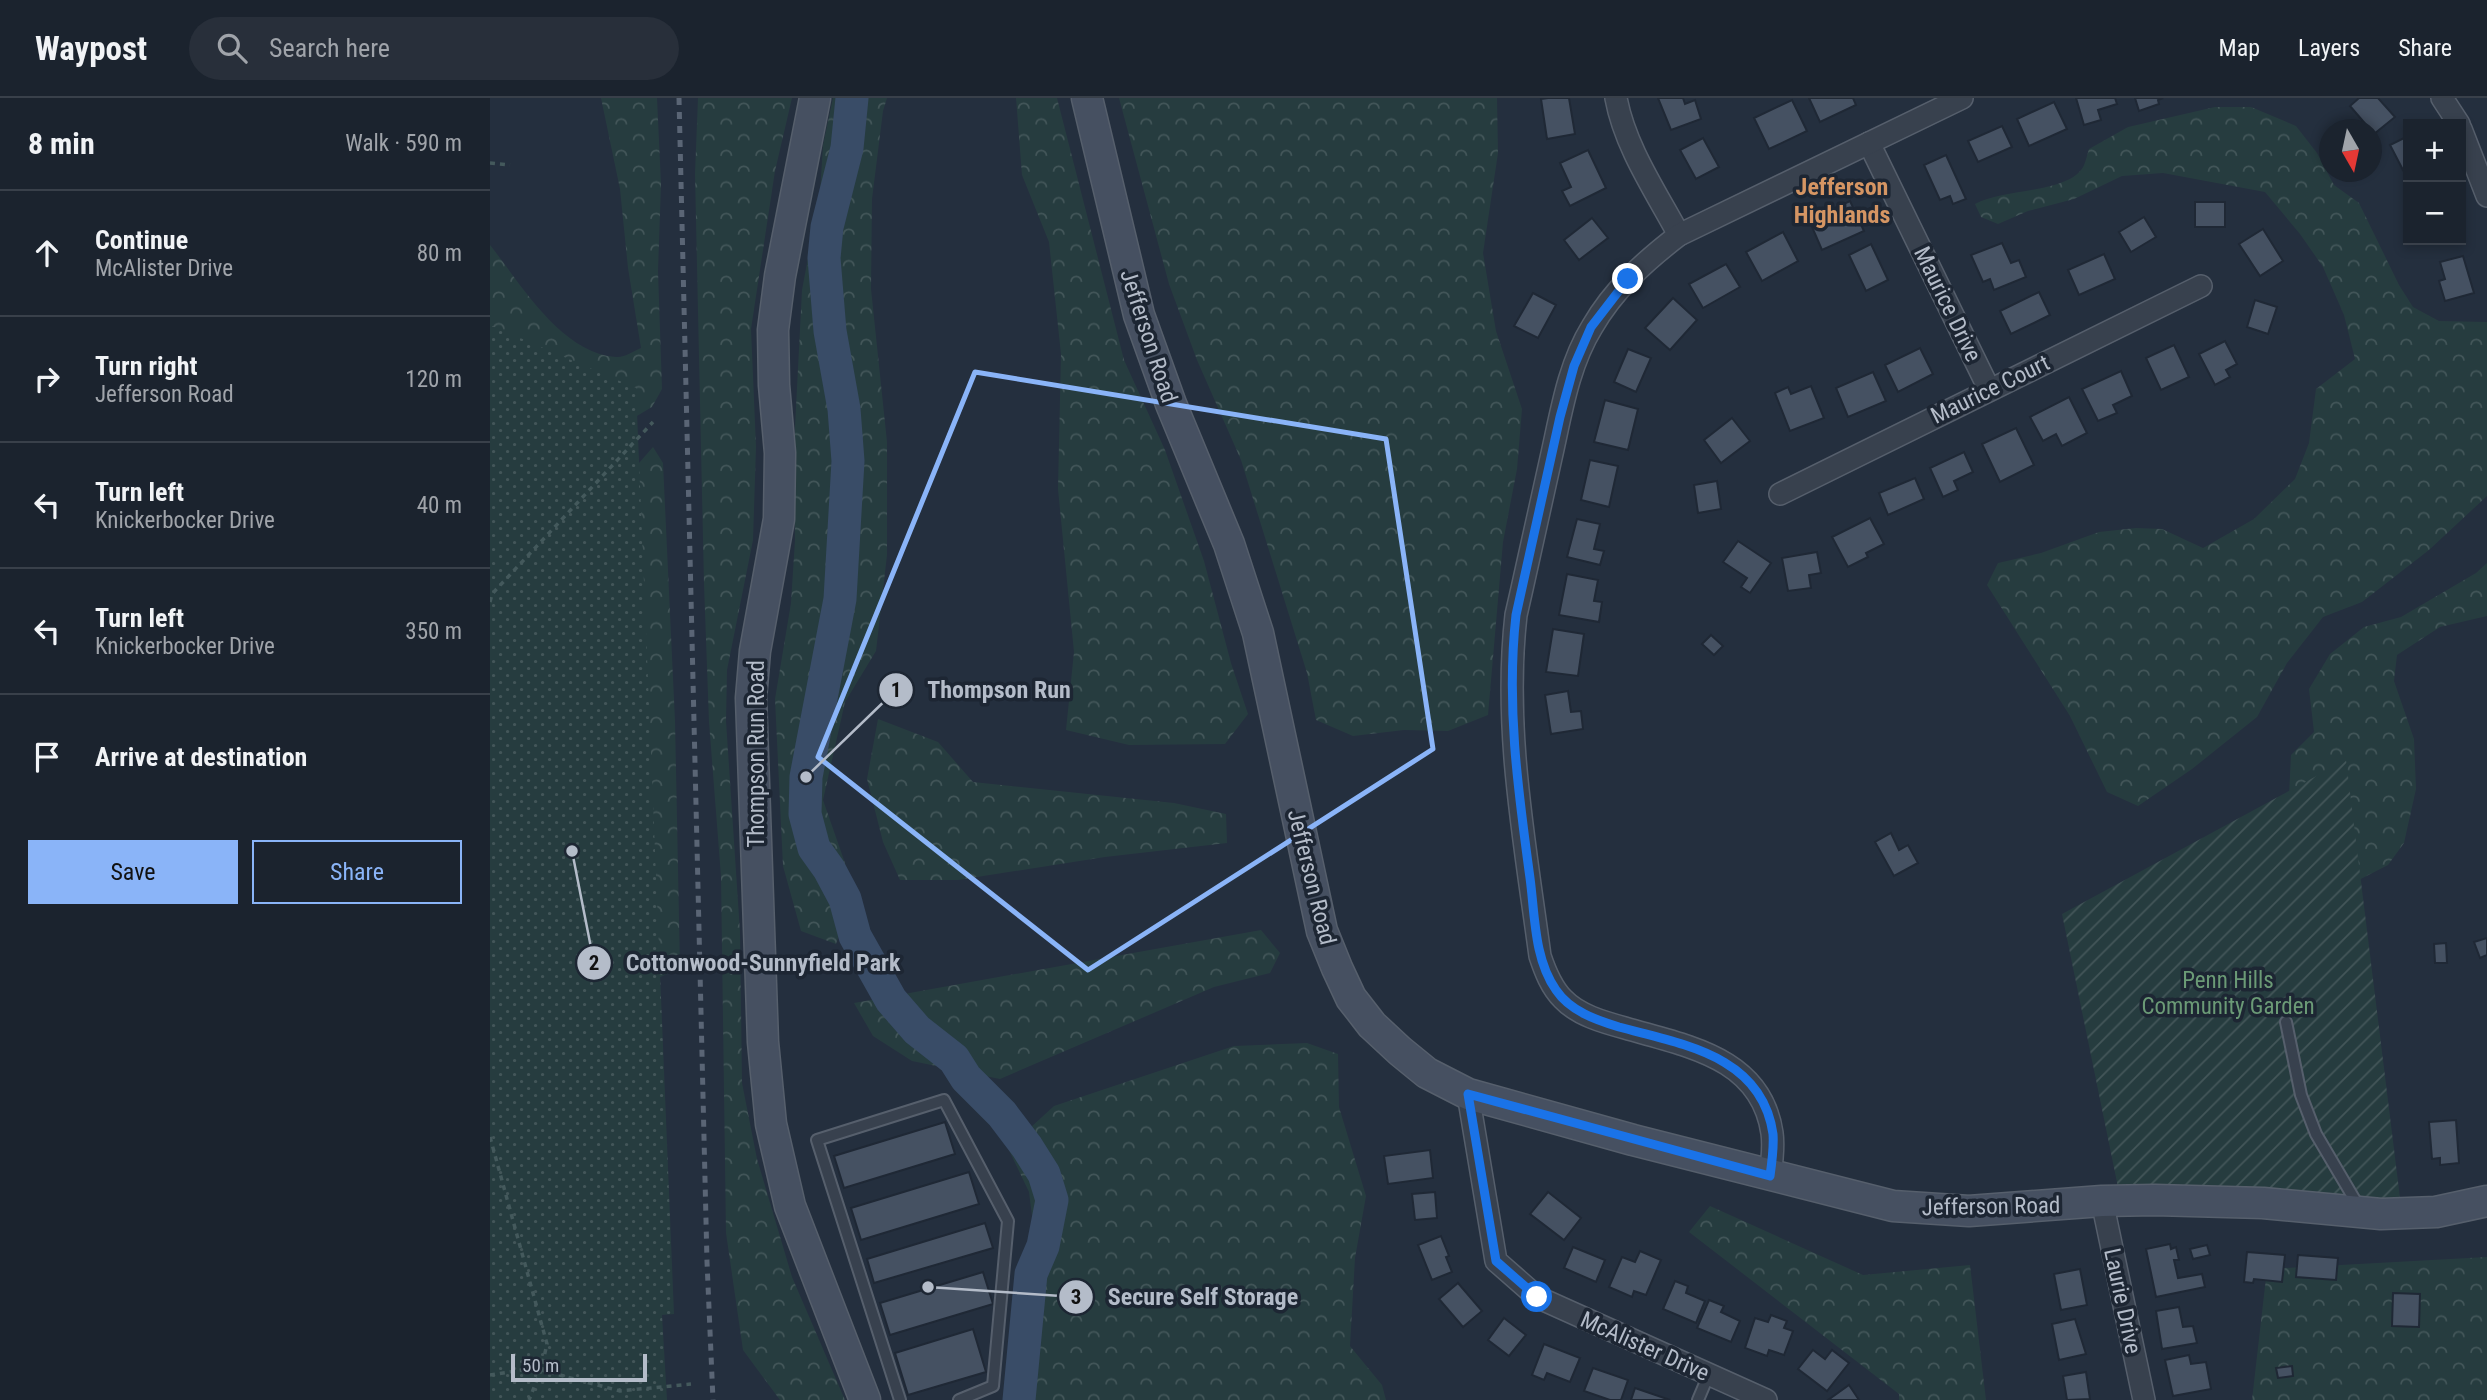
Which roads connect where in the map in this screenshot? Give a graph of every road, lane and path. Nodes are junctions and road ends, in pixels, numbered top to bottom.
1 (815, 98) edge
2 (1087, 98) edge
3 (1616, 98) edge
4 (1962, 98) edge
5 (2442, 98) edge
6 (2456, 119) edge
7 (2466, 142) edge
8 (1869, 143) junction
9 (490, 163) edge
10 (510, 165) dead end
11 (2487, 196) edge
12 (1679, 235) junction
13 (2201, 286) dead end
14 (1989, 389) junction
15 (653, 422) dead end
16 (1780, 494) dead end
17 (491, 593) edge
18 (490, 602) edge
19 (2286, 1021) dead end
20 (1468, 1094) junction
21 (490, 1137) edge
22 (1770, 1176) junction
23 (2102, 1201) junction
24 (2487, 1201) edge
25 (2362, 1212) junction
26 (541, 1370) junction
27 (1709, 1374) junction
28 (490, 1376) edge
29 (691, 1384) dead end
30 (529, 1400) edge
31 (865, 1400) edge
32 (900, 1400) edge
33 (959, 1400) edge
34 (1698, 1400) edge
35 (1766, 1400) edge
36 (2144, 1400) edge

1 - 31 street, Thompson Run Road
2 - 20 street, Jefferson Road
3 - 12 street
4 - 8 street
5 - 6 street
7 - 11 street
8 - 12 street
8 - 14 street, Maurice Drive
9 - 10 path
12 - 22 street
13 - 14 street, Maurice Court
14 - 16 street, Maurice Court
15 - 17 path
17 - 18 path
19 - 25 lane
20 - 22 street, Jefferson Road
20 - 27 street, McAlister Drive
21 - 26 path
22 - 23 street, Jefferson Road
23 - 25 street, Jefferson Road
23 - 36 street, Laurie Drive
24 - 25 street, Jefferson Road
26 - 28 path
26 - 29 path
26 - 30 path
27 - 34 lane
27 - 35 street, McAlister Drive
32 - 33 lane

